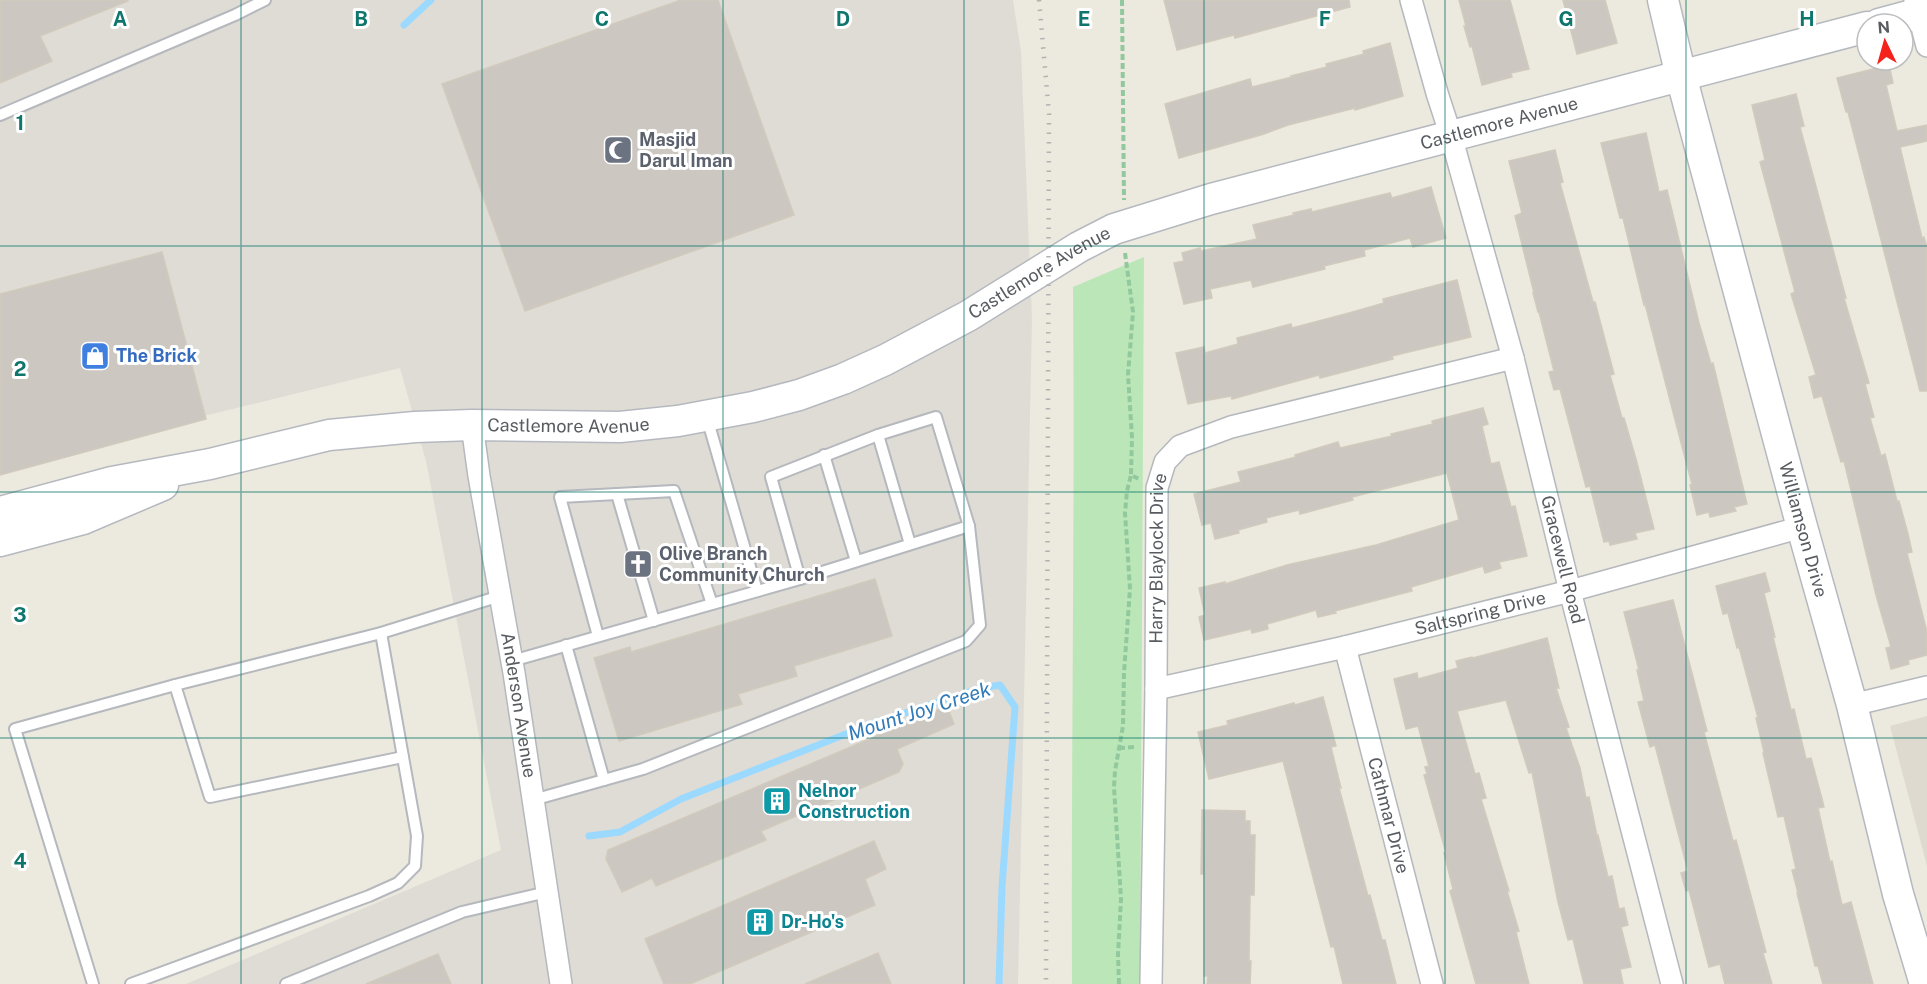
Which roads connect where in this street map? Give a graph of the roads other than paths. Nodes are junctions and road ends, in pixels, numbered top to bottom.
1 (265, 0) edge
2 (1411, 0) edge
3 (1664, 0) edge
4 (1920, 8) edge
5 (1855, 30) edge
6 (1927, 46) edge
7 (1681, 76) junction
8 (0, 115) edge
9 (1451, 136) junction
10 (1513, 358) junction
11 (707, 417) junction
12 (472, 425) junction
13 (879, 435) junction
14 (824, 455) junction
15 (210, 464) junction
16 (617, 494) junction
17 (0, 512) edge
18 (969, 525) junction
19 (1802, 527) junction
20 (0, 541) edge
21 (910, 544) junction
22 (856, 561) junction
23 (800, 579) junction
24 (757, 591) junction
25 (1570, 591) junction
26 (500, 596) junction
27 (712, 604) junction
28 (654, 621) junction
29 (381, 633) junction
30 (598, 636) junction
31 (566, 645) junction
32 (1345, 647) junction
33 (512, 661) junction
34 (175, 685) junction
35 (1927, 687) edge
36 (1156, 689) junction
37 (1852, 705) junction
38 (403, 757) junction
39 (604, 780) junction
40 (533, 800) junction
41 (547, 892) junction
42 (93, 984) edge
43 (131, 984) edge
44 (286, 984) edge
45 (561, 984) edge
46 (1150, 984) edge
47 (1432, 984) edge
48 (1672, 984) edge
49 (1925, 984) edge

1 - 8 lane
2 - 9 street, Gracewell Road
3 - 7 street, Williamson Drive
4 - 6 street
5 - 7 street, Castlemore Avenue
7 - 9 street, Castlemore Avenue
7 - 19 street, Williamson Drive
9 - 10 street, Gracewell Road
9 - 11 street, Castlemore Avenue
10 - 25 street, Gracewell Road
10 - 36 street, Harry Blaylock Drive
11 - 12 street, Castlemore Avenue
11 - 24 lane
12 - 15 street, Castlemore Avenue
12 - 26 street, Anderson Avenue
13 - 14 lane
13 - 18 lane
13 - 21 lane
14 - 22 lane
14 - 23 lane
15 - 17 street, Castlemore Avenue
15 - 20 street, Castlemore Avenue
16 - 27 lane
16 - 28 lane
16 - 30 lane
18 - 21 lane
18 - 39 lane
19 - 25 street, Saltspring Drive
19 - 37 street, Williamson Drive
21 - 22 lane
22 - 23 lane
23 - 24 lane
24 - 27 lane
25 - 32 street, Saltspring Drive
25 - 48 street, Gracewell Road
26 - 29 lane
26 - 33 street, Anderson Avenue
27 - 28 lane
28 - 30 lane
29 - 34 lane
29 - 38 lane
30 - 31 lane
31 - 33 lane
31 - 39 lane
32 - 36 street, Saltspring Drive
32 - 47 street, Cathmar Drive
33 - 40 street, Anderson Avenue
34 - 38 lane
34 - 42 lane
35 - 37 street
36 - 46 street, Harry Blaylock Drive
37 - 49 street, Williamson Drive
38 - 43 lane
39 - 40 lane
40 - 41 street, Anderson Avenue
41 - 44 lane
41 - 45 street, Anderson Avenue

